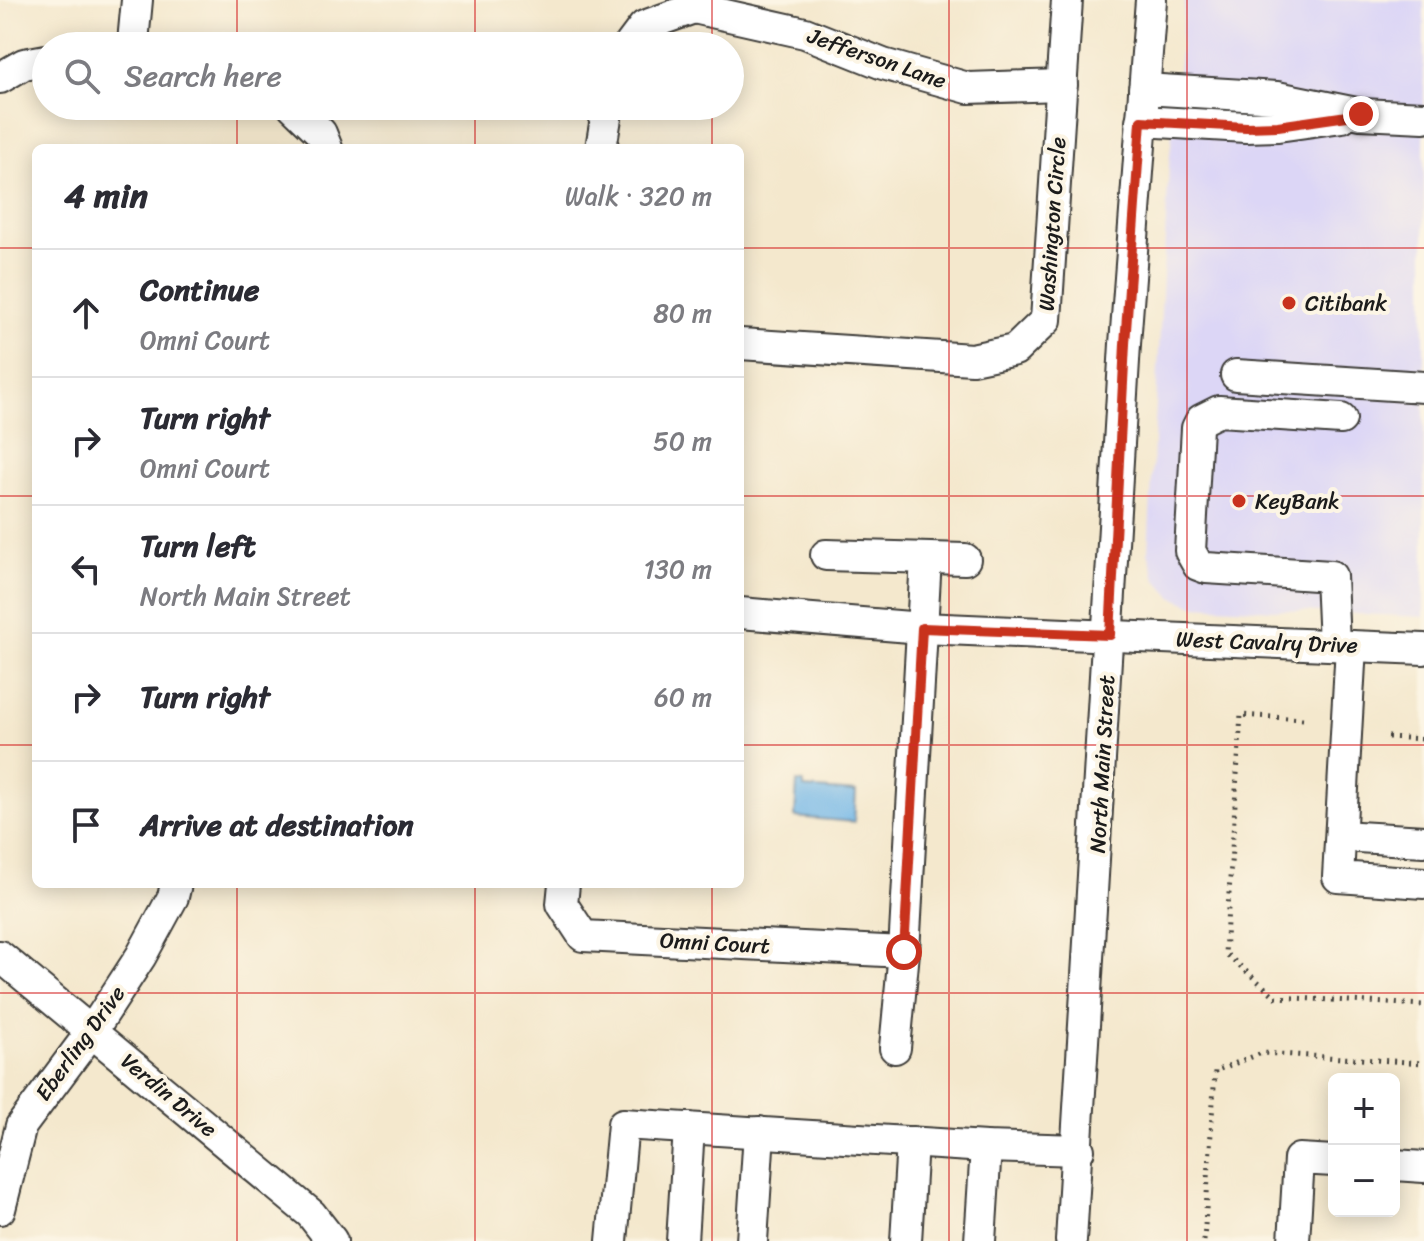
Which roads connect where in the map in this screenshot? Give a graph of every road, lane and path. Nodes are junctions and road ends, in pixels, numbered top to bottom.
1 (137, 0) edge
2 (1067, 0) edge
3 (1151, 0) edge
4 (694, 4) edge
5 (133, 32) edge
6 (640, 32) edge
7 (32, 63) edge
8 (0, 78) edge
9 (1062, 85) junction
10 (1144, 89) junction
11 (1361, 114) junction
12 (1424, 117) edge
13 (308, 120) edge
14 (606, 120) edge
15 (1141, 121) junction
16 (325, 144) edge
17 (602, 144) edge
18 (744, 344) edge
19 (1236, 375) dead end
20 (1424, 387) edge
21 (1341, 419) dead end
22 (826, 555) dead end
23 (926, 558) junction
24 (965, 559) dead end
25 (744, 613) edge
26 (922, 628) junction
27 (1110, 635) junction
28 (1342, 646) junction
29 (1424, 649) edge
30 (1303, 719) dead end
31 (1388, 737) dead end
32 (1424, 739) edge
33 (1341, 836) junction
34 (1424, 841) edge
35 (1424, 883) edge
36 (175, 888) edge
37 (564, 888) edge
38 (904, 952) junction
39 (0, 956) edge
40 (1424, 1005) edge
41 (92, 1031) junction
42 (895, 1048) dead end
43 (1424, 1063) edge
44 (689, 1128) junction
45 (759, 1132) junction
46 (912, 1142) junction
47 (986, 1147) junction
48 (1079, 1150) junction
49 (1328, 1161) edge
50 (1400, 1165) edge
51 (1424, 1167) edge
52 (0, 1209) edge
53 (332, 1241) edge
54 (612, 1241) edge
55 (682, 1241) edge
56 (752, 1241) edge
57 (906, 1241) edge
58 (980, 1241) edge
59 (1071, 1241) edge
60 (1204, 1241) edge
61 (1294, 1241) edge

1 - 5 street
2 - 9 street, Washington Circle
3 - 10 street, North Main Street
4 - 6 street
4 - 9 street, Jefferson Lane
7 - 8 street
9 - 18 street, Washington Circle
10 - 11 street
10 - 15 street, North Main Street
11 - 12 street
11 - 15 street
13 - 16 street
14 - 17 street
15 - 27 street, North Main Street
19 - 20 street
21 - 28 street
22 - 23 street
23 - 24 street
23 - 26 street
25 - 26 street
26 - 27 street
26 - 38 street
27 - 28 street, West Cavalry Drive
27 - 48 street, North Main Street
28 - 29 street, West Cavalry Drive
28 - 33 street
30 - 40 path
31 - 32 path
33 - 34 street
33 - 35 street
36 - 41 street, Eberling Drive
37 - 38 street, Omni Court
38 - 42 street
39 - 41 street, Verdin Drive
41 - 52 street, Eberling Drive
41 - 53 street, Verdin Drive
43 - 60 path
44 - 45 street
44 - 54 street
44 - 55 street
45 - 46 street
45 - 56 street
46 - 47 street
46 - 57 street
47 - 48 street
47 - 58 street
48 - 59 street, North Main Street
49 - 61 street
50 - 51 street

